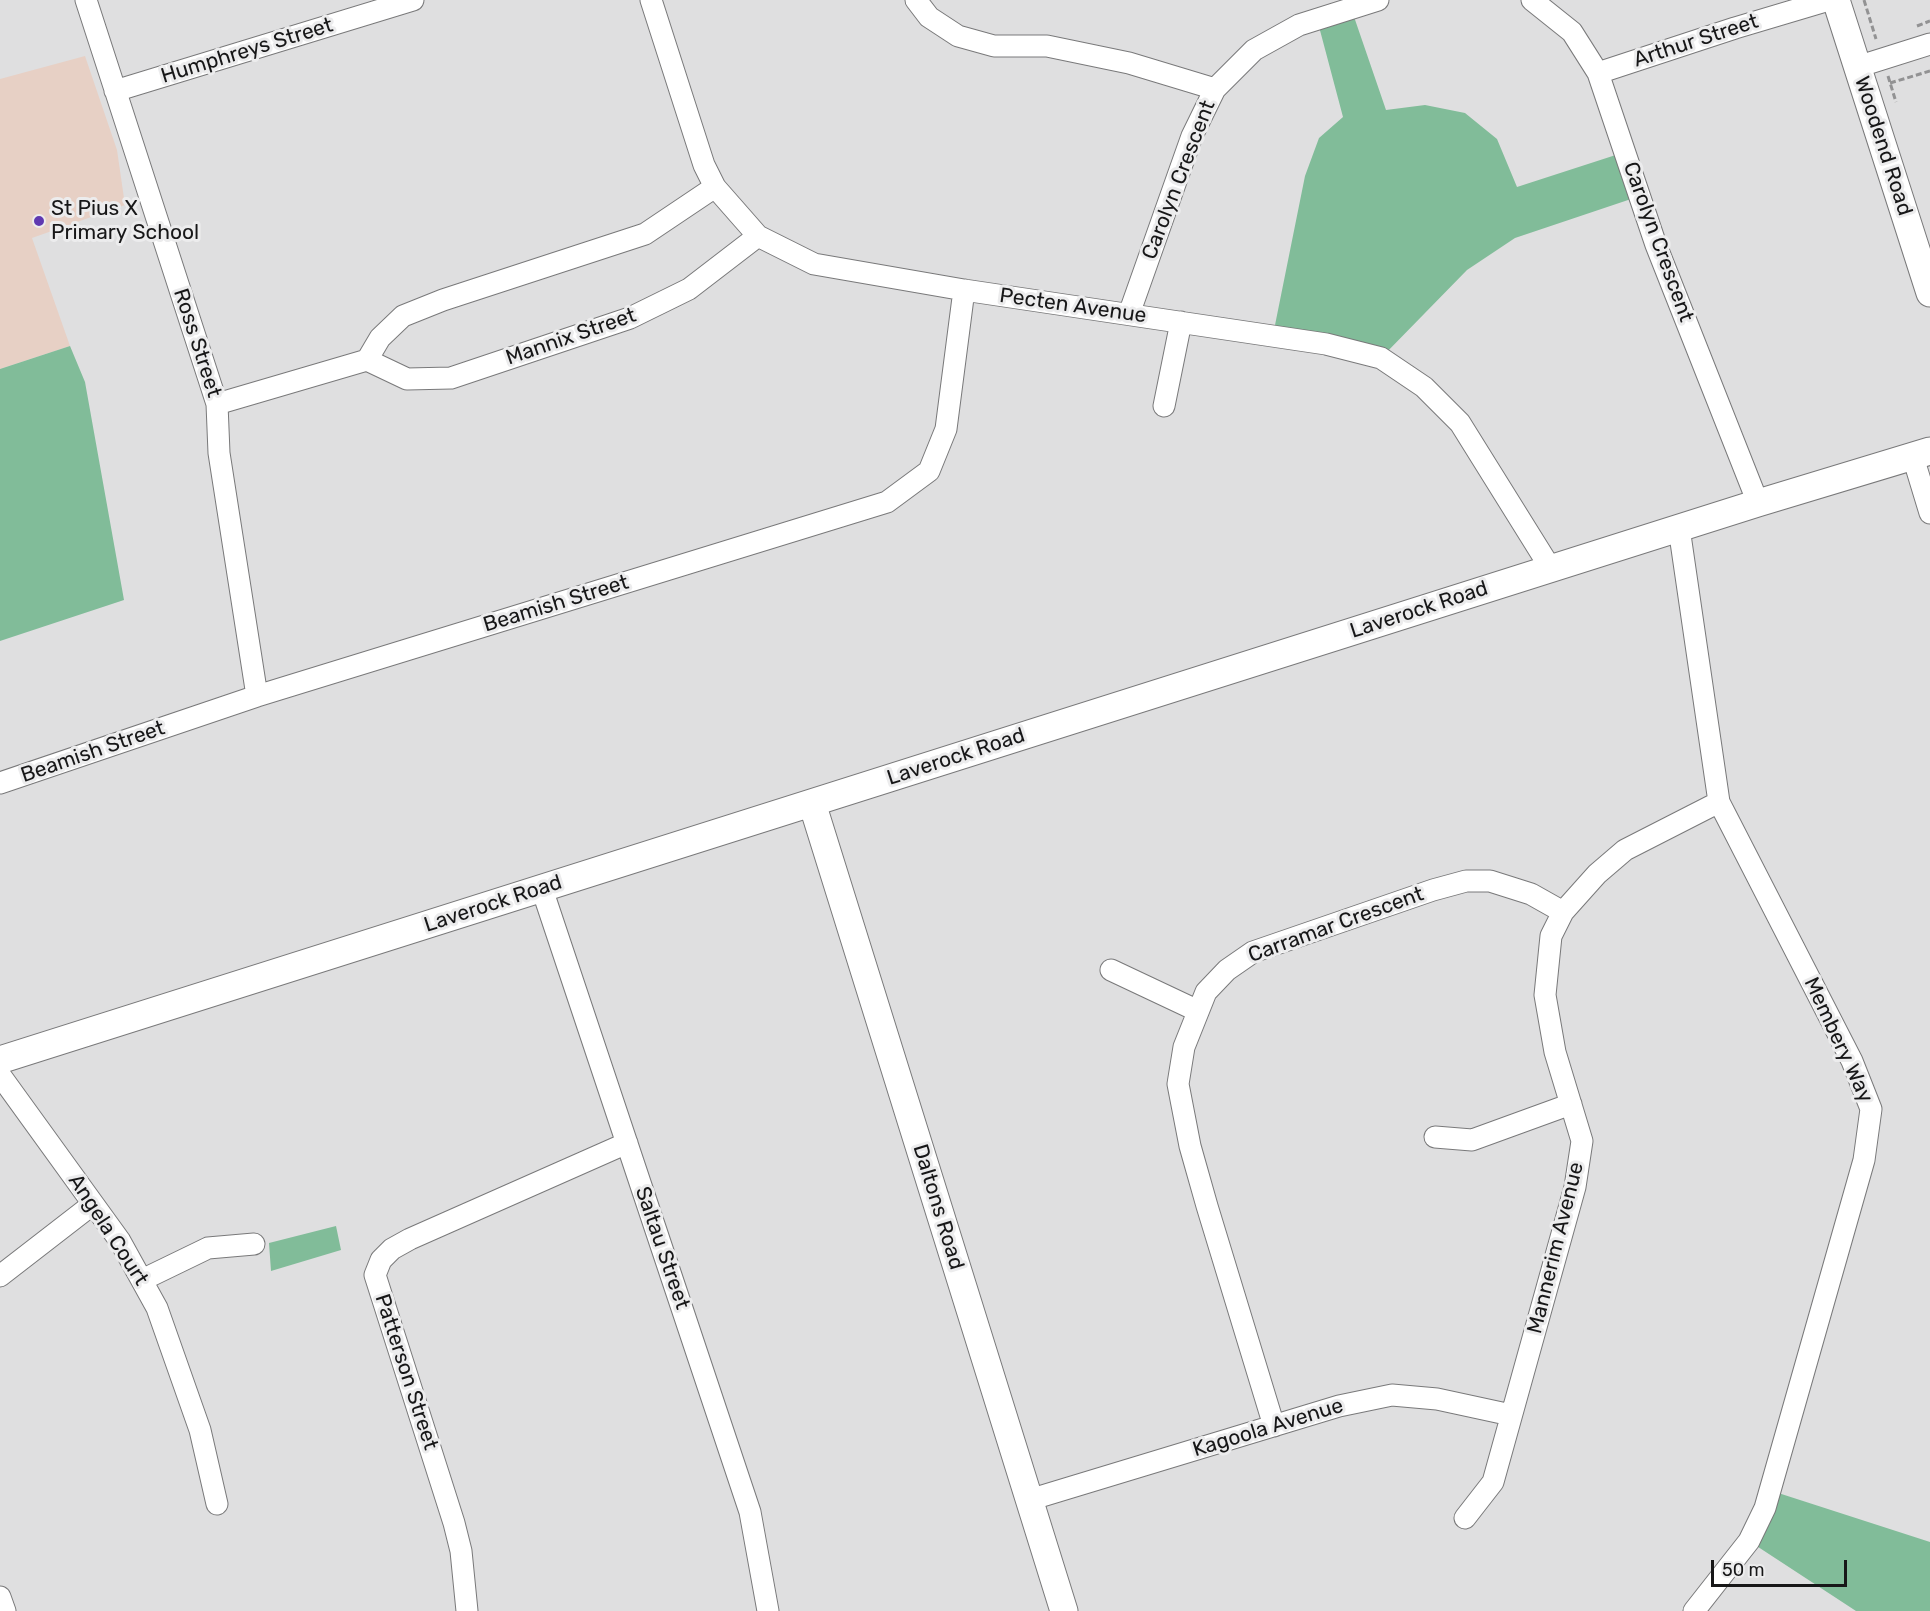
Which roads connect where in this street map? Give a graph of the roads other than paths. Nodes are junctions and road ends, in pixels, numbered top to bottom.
1 (86, 0) edge
2 (413, 0) edge
3 (651, 0) edge
4 (916, 0) edge
5 (1378, 0) edge
6 (1532, 0) edge
7 (1829, 0) edge
8 (1836, 0) edge
9 (1930, 44) edge
10 (1857, 67) junction
11 (1598, 73) junction
12 (1215, 89) junction
13 (115, 91) junction
14 (715, 187) junction
15 (758, 236) junction
16 (964, 290) junction
17 (1930, 292) edge
18 (1129, 314) junction
19 (1181, 322) junction
20 (367, 360) junction
21 (217, 404) junction
22 (1164, 406) dead end
23 (1921, 454) edge
24 (1758, 503) junction
25 (1930, 513) edge
26 (1678, 528) junction
27 (1551, 568) junction
28 (257, 696) junction
29 (0, 783) edge
30 (1719, 802) junction
31 (812, 803) junction
32 (542, 889) junction
33 (1563, 912) junction
34 (1111, 970) dead end
35 (1198, 1011) junction
36 (0, 1060) edge
37 (0, 1075) edge
38 (1570, 1104) junction
39 (1435, 1137) dead end
40 (627, 1143) junction
41 (93, 1204) junction
42 (254, 1244) dead end
43 (0, 1276) edge
44 (142, 1280) junction
45 (1511, 1415) junction
46 (1274, 1426) junction
47 (1029, 1500) junction
48 (217, 1504) dead end
49 (1465, 1518) dead end
50 (0, 1597) edge
51 (5, 1611) edge
52 (467, 1611) edge
53 (768, 1611) edge
54 (1064, 1611) edge
55 (1694, 1611) edge

1 - 13 street, Ross Street
2 - 13 street, Humphreys Street
3 - 14 street, Pecten Avenue
4 - 12 street
5 - 12 street, Carolyn Crescent
6 - 11 street, Carolyn Crescent
7 - 11 street, Arthur Street
8 - 10 street, Woodend Road
9 - 10 street
10 - 17 street, Woodend Road
11 - 24 street, Carolyn Crescent
12 - 18 street, Carolyn Crescent
13 - 21 street, Ross Street
14 - 15 street, Pecten Avenue
14 - 20 street
15 - 16 street, Pecten Avenue
15 - 20 street, Mannix Street
16 - 18 street, Pecten Avenue
16 - 28 street, Beamish Street
18 - 19 street, Pecten Avenue
19 - 22 street
19 - 27 street, Pecten Avenue
20 - 21 street
21 - 28 street, Ross Street
23 - 24 street, Laverock Road
23 - 25 street
24 - 26 street, Laverock Road
26 - 27 street, Laverock Road
26 - 30 street, Membery Way
27 - 31 street, Laverock Road
28 - 29 street, Beamish Street
30 - 33 street, Mannerim Avenue
30 - 55 street, Membery Way
31 - 32 street, Laverock Road
31 - 47 street, Daltons Road
32 - 36 street, Laverock Road
32 - 40 street, Saltau Street
33 - 35 street, Carramar Crescent
33 - 38 street, Mannerim Avenue
34 - 35 street
35 - 46 street, Carramar Crescent
37 - 41 street, Angela Court
38 - 39 street
38 - 45 street, Mannerim Avenue
40 - 52 street, Patterson Street
40 - 53 street, Saltau Street
41 - 43 street
41 - 44 street, Angela Court
42 - 44 street
44 - 48 street, Angela Court
45 - 46 street, Kagoola Avenue
45 - 49 street, Mannerim Avenue
46 - 47 street, Kagoola Avenue
47 - 54 street, Daltons Road
50 - 51 street

